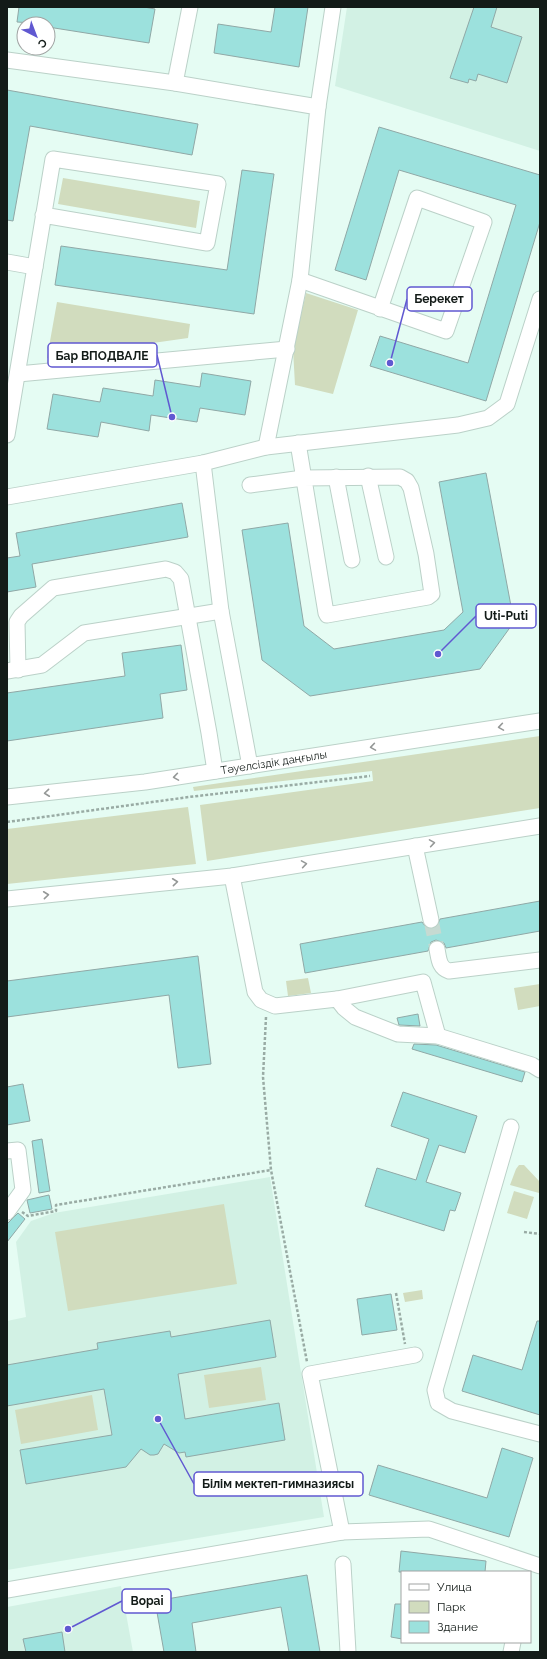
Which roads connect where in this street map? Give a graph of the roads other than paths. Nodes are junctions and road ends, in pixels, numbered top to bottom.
1 (190, 7) edge
2 (333, 7) edge
3 (7, 60) edge
4 (175, 83) junction
5 (318, 107) junction
6 (43, 215) junction
7 (7, 262) edge
8 (35, 267) junction
9 (300, 280) junction
10 (540, 300) edge
11 (380, 309) junction
12 (287, 349) junction
13 (18, 374) junction
14 (7, 435) edge
15 (298, 443) junction
16 (266, 447) junction
17 (203, 463) junction
18 (368, 476) junction
19 (336, 477) junction
20 (304, 478) junction
21 (250, 485) dead end
22 (7, 497) edge
23 (386, 557) dead end
24 (352, 560) dead end
25 (221, 612) junction
26 (188, 617) junction
27 (12, 671) edge
28 (540, 722) edge
29 (250, 766) junction
30 (214, 771) junction
31 (7, 798) edge
32 (540, 826) edge
33 (415, 846) junction
34 (232, 876) junction
35 (7, 899) edge
36 (431, 920) tunnel mouth
37 (437, 949) tunnel mouth
38 (540, 960) edge
39 (337, 999) junction
40 (438, 1036) junction
41 (540, 1070) edge
42 (511, 1127) dead end
43 (7, 1151) edge
44 (10, 1209) edge
45 (411, 1356) road end
46 (540, 1434) edge
47 (342, 1532) junction
48 (343, 1564) dead end
49 (532, 1567) edge
50 (7, 1590) edge
51 (348, 1652) edge

1 - 4 street
2 - 5 street
3 - 4 street
4 - 5 street
5 - 9 street
6 - 6 street
6 - 8 street
7 - 8 street
8 - 13 street
9 - 11 street
9 - 12 street
10 - 15 street
11 - 11 street
12 - 13 street
12 - 16 street
13 - 14 street
15 - 16 street
15 - 20 street
16 - 17 street
17 - 22 street
17 - 25 street
18 - 19 street
18 - 20 street
18 - 23 street
19 - 20 street
19 - 24 street
20 - 21 street
25 - 26 street
25 - 29 street
26 - 27 street
26 - 27 street
26 - 30 street
28 -> 29 street, Тәуелсіздік даңғылы
29 - 30 street, Тәуелсіздік даңғылы
30 -> 31 street, Тәуелсіздік даңғылы
33 -> 32 street
34 -> 33 street
33 - 36 street
35 -> 34 street
34 - 39 street
37 - 38 street
39 - 40 street
39 - 40 street
40 - 41 street
42 - 46 street
43 - 44 street
45 - 47 street
47 - 49 street
47 - 50 street
48 - 51 street

